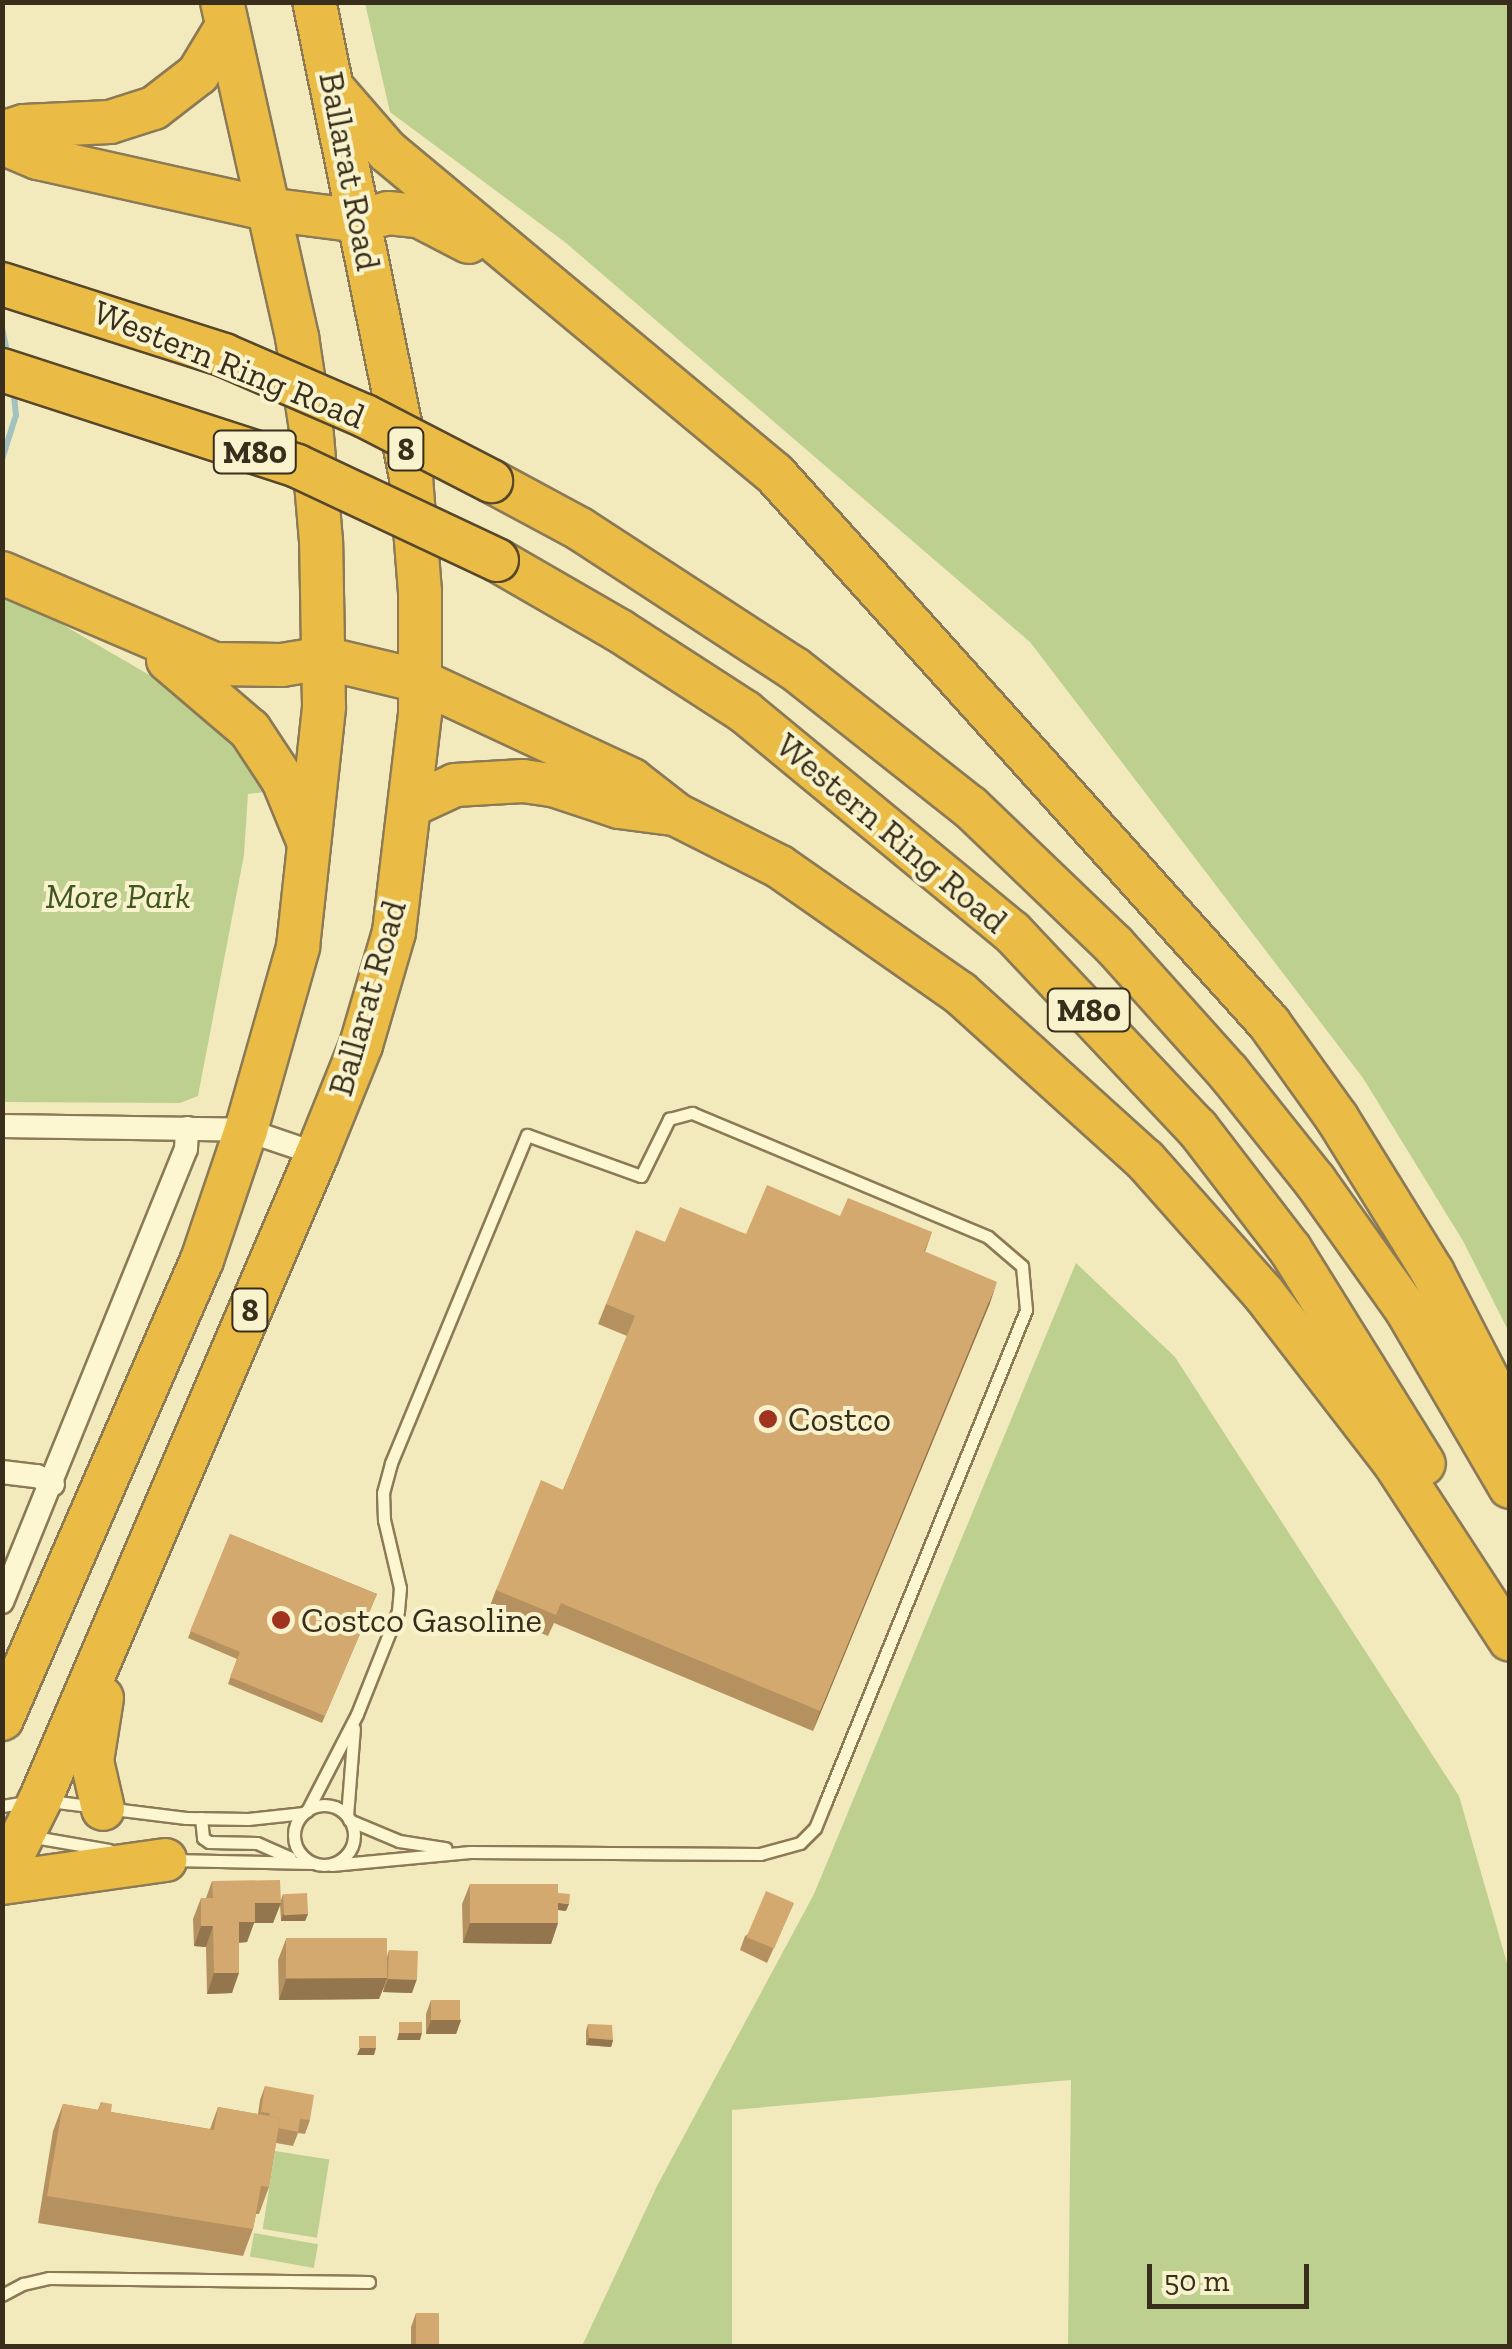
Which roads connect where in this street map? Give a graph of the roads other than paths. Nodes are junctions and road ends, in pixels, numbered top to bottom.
1 (314, 2) edge
2 (225, 14) edge
3 (335, 90) junction
4 (2, 132) edge
5 (2, 143) edge
6 (267, 208) junction
7 (360, 221) junction
8 (2, 284) edge
9 (547, 287) junction
10 (2, 370) edge
11 (15, 580) edge
12 (98, 616) junction
13 (324, 658) junction
14 (420, 681) junction
15 (412, 805) junction
16 (677, 815) junction
17 (310, 846) junction
18 (2, 1126) edge
19 (186, 1128) junction
20 (246, 1130) junction
21 (317, 1154) junction
22 (1510, 1422) edge
23 (2, 1472) edge
24 (54, 1484) junction
25 (1510, 1486) edge
26 (2, 1602) edge
27 (124, 1605) junction
28 (1510, 1623) edge
29 (1510, 1640) edge
30 (357, 1714) junction
31 (2, 1719) edge
32 (103, 1809) junction
33 (305, 1812) junction
34 (20, 1818) edge
35 (201, 1818) junction
36 (348, 1818) junction
37 (470, 1852) junction
38 (165, 1860) junction
39 (294, 1860) junction
40 (312, 1863) junction
41 (332, 1864) junction
42 (2, 1880) edge
43 (370, 2282) dead end
44 (2, 2295) edge

1 - 3 highway, Ballarat Road / 8
2 - 4 highway
2 - 6 highway, 8
3 - 7 highway, Ballarat Road / 8
3 - 9 highway
5 - 6 highway
6 - 7 highway
6 - 13 highway, 8
7 - 9 highway
7 - 14 highway, Ballarat Road / 8
8 - 25 highway, Western Ring Road / M80, bridge
9 - 22 highway
10 - 28 highway, Western Ring Road / M80, bridge
11 - 12 highway
12 - 13 highway
12 - 17 highway
13 - 14 highway
13 - 17 highway, 8
14 - 15 highway, Ballarat Road / 8
14 - 16 highway
15 - 16 highway
15 - 21 highway, Ballarat Road / 8
16 - 29 highway
17 - 20 highway, 8
18 - 19 street
19 - 20 street
19 - 24 street
20 - 21 street
20 - 31 highway, 8
21 - 27 highway, Ballarat Road / 8
23 - 24 street
24 - 26 street
27 - 32 highway
27 - 34 highway, Ballarat Road / 8
30 - 33 lane
30 - 36 lane
30 - 37 lane
32 - 34 lane
32 - 35 lane
33 - 35 lane
33 - 36 lane
33 - 40 lane
34 - 38 lane
34 - 42 highway, Ballarat Road / 8
35 - 39 lane
36 - 37 lane
36 - 41 lane
37 - 41 lane
38 - 39 lane
38 - 42 highway
39 - 40 lane
40 - 41 lane
43 - 44 lane

